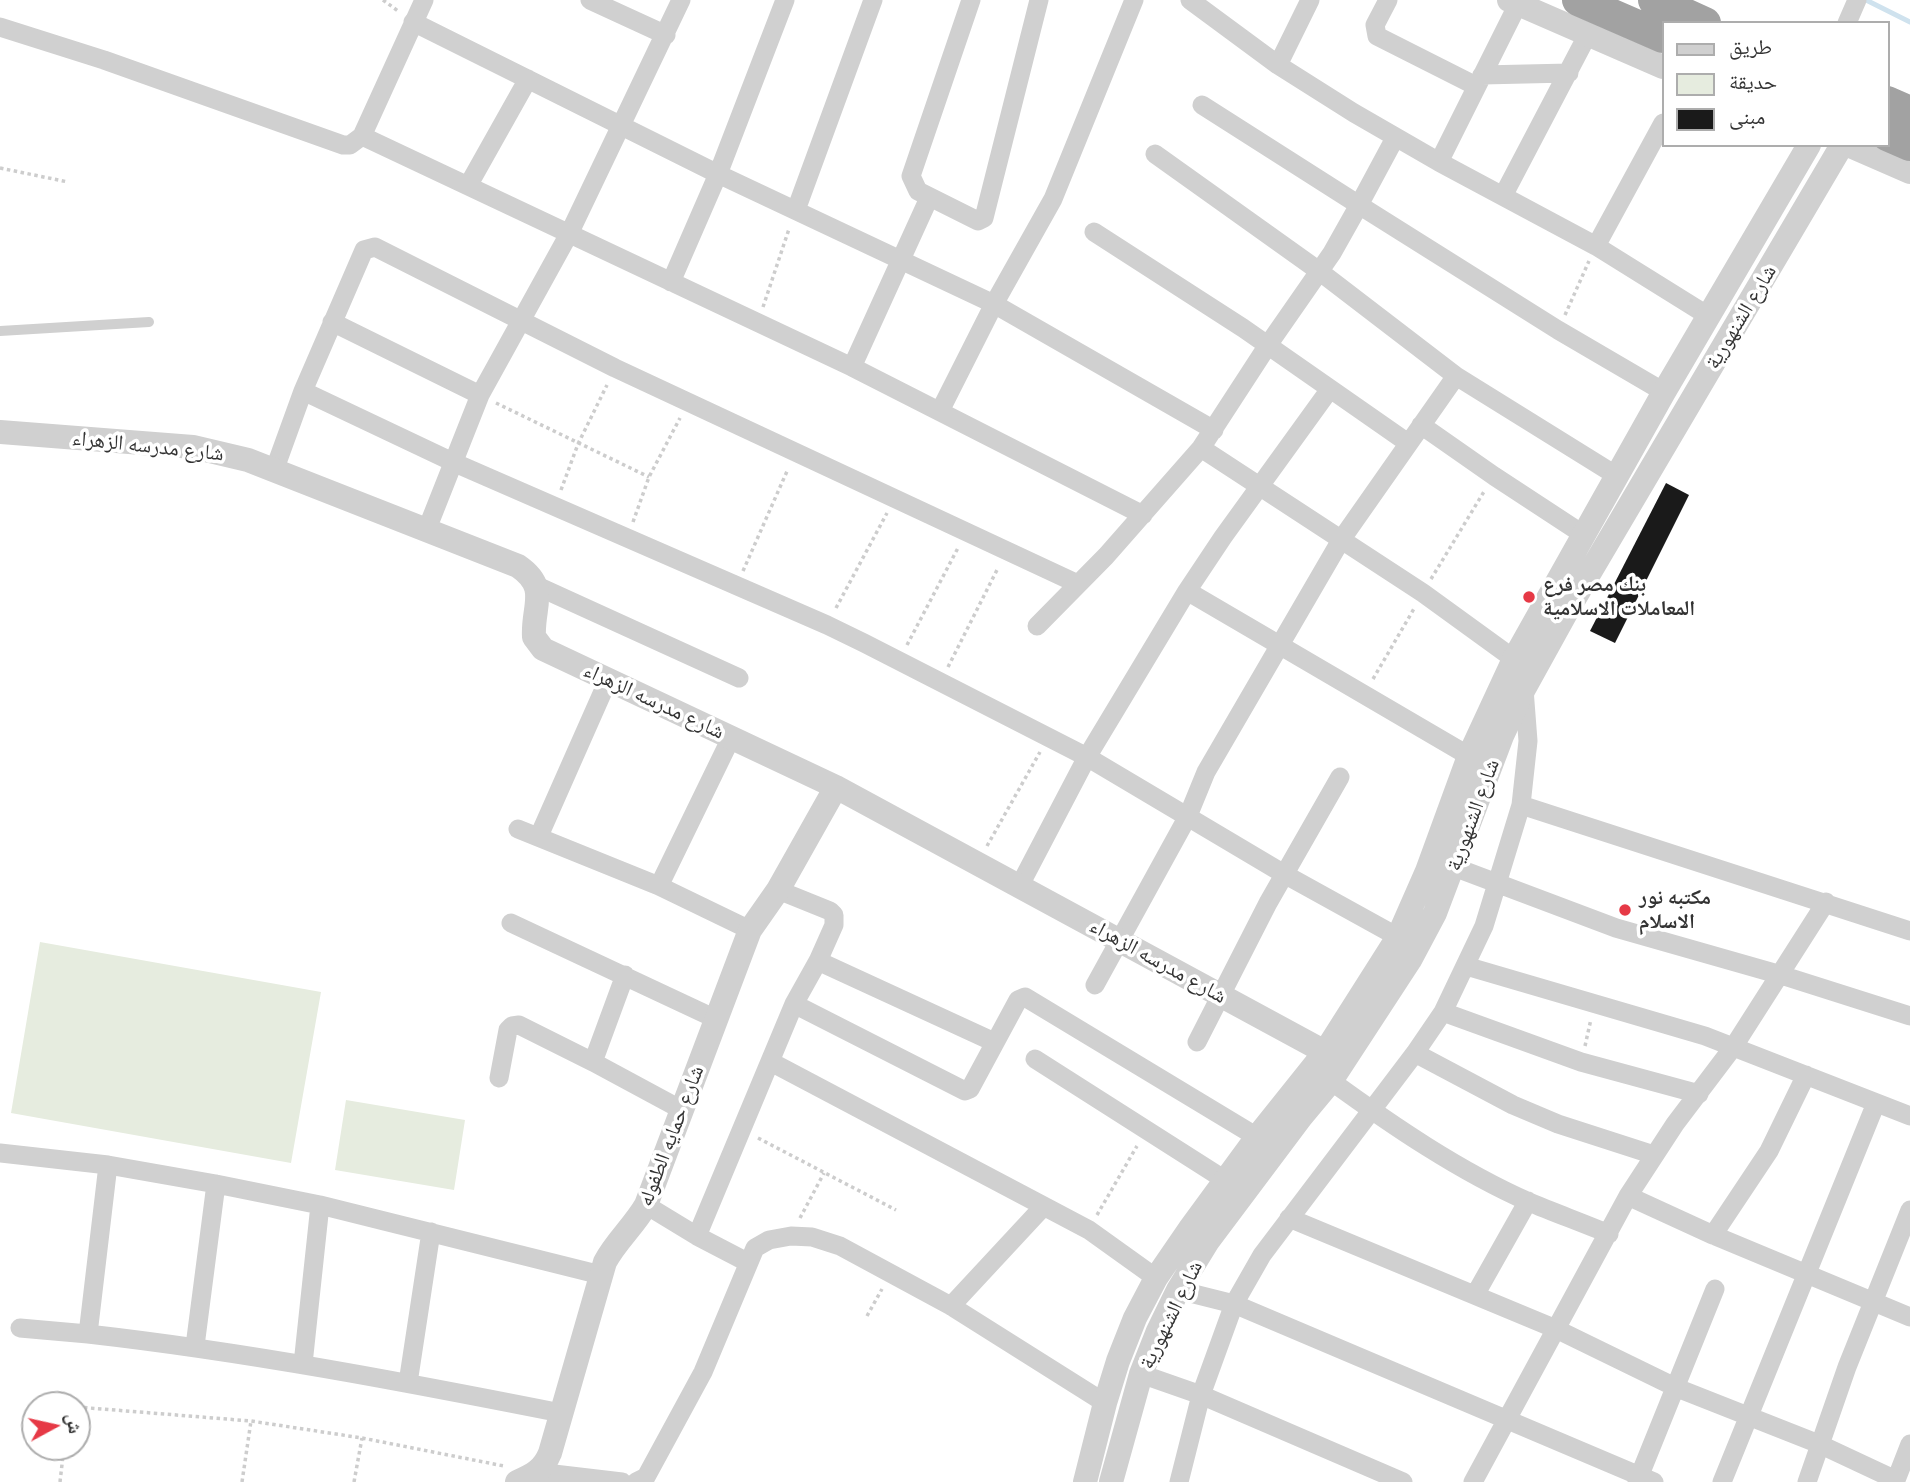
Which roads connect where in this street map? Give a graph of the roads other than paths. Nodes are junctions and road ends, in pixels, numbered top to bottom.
1 (424, 0) edge
2 (681, 0) edge
3 (785, 0) edge
4 (873, 0) edge
5 (971, 0) edge
6 (1039, 0) edge
7 (1134, 0) edge
8 (1190, 0) edge
9 (1310, 0) edge
10 (1388, 0) edge
11 (1578, 0) edge
12 (1654, 0) edge
13 (1857, 0) edge
14 (600, 2) edge
15 (1513, 2) edge
16 (1700, 21) edge
17 (1848, 21) edge
18 (413, 22) junction
19 (0, 27) edge
20 (1588, 34) junction
21 (666, 35) junction
22 (1661, 36) edge
23 (1278, 65) junction
24 (1661, 66) edge
25 (1569, 73) junction
26 (528, 79) junction
27 (1479, 80) junction
28 (1889, 103) edge
29 (1202, 105) dead end
30 (1910, 112) edge
31 (622, 126) junction
32 (1661, 127) edge
33 (362, 136) junction
34 (1889, 136) edge
35 (1395, 138) junction
36 (1910, 145) edge
37 (1808, 147) edge
38 (1841, 147) edge
39 (1853, 147) edge
40 (1155, 155) dead end
41 (1439, 162) junction
42 (1910, 172) edge
43 (718, 174) junction
44 (469, 184) junction
45 (1503, 196) junction
46 (929, 198) junction
47 (1359, 205) junction
48 (796, 210) junction
49 (570, 232) junction
50 (1094, 232) dead end
51 (1595, 246) junction
52 (899, 260) junction
53 (1319, 271) junction
54 (671, 282) junction
55 (993, 304) junction
56 (1710, 317) junction
57 (521, 320) junction
58 (149, 322) dead end
59 (332, 322) junction
60 (0, 331) edge
61 (1268, 345) junction
62 (852, 367) junction
63 (1456, 376) junction
64 (1330, 389) junction
65 (303, 391) junction
66 (1664, 392) junction
67 (480, 395) junction
68 (940, 411) junction
69 (1421, 425) junction
70 (1214, 430) junction
71 (0, 432) edge
72 (1408, 443) junction
73 (1201, 448) junction
74 (455, 463) junction
75 (274, 471) junction
76 (1617, 476) junction
77 (1260, 488) junction
78 (1143, 515) junction
79 (427, 529) junction
80 (1584, 535) junction
81 (1341, 540) junction
82 (1078, 584) junction
83 (537, 586) junction
84 (1187, 591) junction
85 (1037, 626) dead end
86 (1280, 643) junction
87 (1514, 659) junction
88 (739, 678) dead end
89 (608, 680) junction
90 (1524, 689) junction
91 (731, 738) junction
92 (1469, 756) junction
93 (1087, 757) junction
94 (1340, 777) dead end
95 (836, 787) junction
96 (1521, 804) junction
97 (1188, 817) junction
98 (519, 829) dead end
99 (539, 836) junction
100 (1454, 867) junction
101 (1284, 874) junction
102 (1499, 883) junction
103 (1020, 885) junction
104 (659, 886) junction
105 (778, 890) junction
106 (1826, 902) junction
107 (511, 923) dead end
108 (750, 930) junction
109 (1910, 931) edge
110 (1398, 937) junction
111 (1121, 940) junction
112 (818, 961) junction
113 (1466, 966) junction
114 (625, 975) junction
115 (1781, 975) junction
116 (1095, 985) dead end
117 (1220, 995) junction
118 (794, 1004) junction
119 (1443, 1012) junction
120 (1910, 1016) edge
121 (716, 1019) junction
122 (993, 1042) junction
123 (1197, 1042) dead end
124 (1734, 1046) junction
125 (1325, 1052) junction
126 (1415, 1053) junction
127 (1035, 1059) dead end
128 (593, 1062) junction
129 (771, 1062) junction
130 (1806, 1075) junction
131 (499, 1078) dead end
132 (1331, 1081) junction
133 (1699, 1094) junction
134 (1876, 1103) junction
135 (682, 1110) junction
136 (1371, 1110) junction
137 (1910, 1116) edge
138 (1257, 1137) junction
139 (0, 1153) edge
140 (1654, 1155) junction
141 (108, 1165) junction
142 (1225, 1180) junction
143 (216, 1184) junction
144 (1628, 1196) junction
145 (1528, 1201) junction
146 (320, 1205) junction
147 (646, 1205) junction
148 (1043, 1207) junction
149 (1910, 1210) edge
150 (1289, 1218) junction
151 (431, 1232) junction
152 (1609, 1234) junction
153 (1713, 1235) junction
154 (697, 1236) junction
155 (747, 1262) junction
156 (601, 1275) junction
157 (1806, 1275) junction
158 (1156, 1278) junction
159 (1715, 1289) dead end
160 (1178, 1290) junction
161 (1475, 1295) junction
162 (1874, 1302) junction
163 (1234, 1304) junction
164 (951, 1306) junction
165 (1910, 1317) edge
166 (20, 1328) dead end
167 (1556, 1329) junction
168 (88, 1334) junction
169 (195, 1346) junction
170 (303, 1364) junction
171 (1142, 1374) junction
172 (408, 1383) junction
173 (1677, 1388) junction
174 (1201, 1395) junction
175 (1105, 1403) junction
176 (561, 1413) junction
177 (1749, 1415) junction
178 (1506, 1421) junction
179 (1819, 1444) junction
180 (1910, 1444) edge
181 (527, 1477) edge
182 (593, 1480) edge
183 (1644, 1480) edge
184 (1896, 1481) edge
185 (622, 1482) edge
186 (636, 1482) edge
187 (1085, 1482) edge
188 (1111, 1482) edge
189 (1179, 1482) edge
190 (1403, 1482) edge
191 (1473, 1482) edge
192 (1721, 1482) edge
193 (1807, 1482) edge

1 - 18 street
2 - 21 street
3 - 43 street
4 - 48 street
5 - 46 street
6 - 46 street
7 - 55 street
8 - 23 street
9 - 23 street
10 - 27 street
11 - 22 highway
12 - 16 highway
13 - 17 street
14 - 21 street
15 - 20 street
15 - 27 street
18 - 26 street
18 - 33 street
19 - 33 street
20 - 24 street
20 - 25 street
21 - 31 street
23 - 35 street
25 - 27 street
25 - 45 street
26 - 31 street
26 - 44 street
27 - 41 street
28 - 30 highway
29 - 47 street
31 - 43 street
31 - 49 street
32 - 51 street
33 - 44 street
34 - 36 highway
35 - 41 street
35 - 47 street
37 - 56 street, شارع الشنهورية
38 - 90 street, شارع الشنهورية
39 - 42 street
40 - 53 street
41 - 45 street
43 - 48 street
43 - 54 street
44 - 49 street
45 - 51 street
46 - 52 street
47 - 53 street
47 - 66 street
48 - 52 street
49 - 54 street
49 - 57 street
50 - 61 street
51 - 56 street
52 - 55 street
52 - 62 street
53 - 61 street
53 - 63 street
54 - 62 street
55 - 68 street
55 - 70 street
56 - 66 street, شارع الشنهورية
57 - 59 street
57 - 67 street
57 - 82 street
58 - 60 lane
59 - 65 street
59 - 67 street
61 - 64 street
61 - 70 street
62 - 68 street
63 - 69 street
63 - 76 street
64 - 72 street
64 - 77 street
65 - 74 street
65 - 75 street
66 - 76 street, شارع الشنهورية
67 - 74 street
68 - 78 street
69 - 72 street
69 - 80 street
70 - 73 street
71 - 75 street, شارع مدرسه الزهراء
72 - 81 street
73 - 77 street
73 - 78 street
74 - 79 street
74 - 93 street
75 - 79 street, شارع مدرسه الزهراء
76 - 80 street, شارع الشنهورية
77 - 81 street
77 - 84 street
78 - 82 street
79 - 83 street, شارع مدرسه الزهراء
80 - 87 street, شارع الشنهورية
81 - 86 street
81 - 87 street
82 - 85 street
83 - 88 street
83 - 89 street, شارع مدرسه الزهراء
84 - 86 street
84 - 93 street
86 - 92 street
86 - 97 street
87 - 92 street, شارع الشنهورية
89 - 91 street, شارع مدرسه الزهراء
89 - 99 street
90 - 96 street
90 - 100 street, شارع الشنهورية
91 - 95 street, شارع مدرسه الزهراء
91 - 104 street
92 - 110 street, شارع الشنهورية
93 - 97 street
93 - 103 street
94 - 101 street
95 - 103 street, شارع مدرسه الزهراء
95 - 105 street, شارع حمايه الطفوله
96 - 102 street
96 - 106 street
97 - 101 street
97 - 111 street
98 - 99 street
99 - 104 street
100 - 102 street
100 - 132 street, شارع الشنهورية
101 - 110 street
101 - 117 street
102 - 113 street
102 - 115 street
103 - 111 street, شارع مدرسه الزهراء
104 - 108 street
105 - 108 street, شارع حمايه الطفوله
105 - 112 street
106 - 109 street
106 - 115 street
107 - 114 street
108 - 121 street, شارع حمايه الطفوله
110 - 125 street, شارع الشنهورية
111 - 116 street
111 - 117 street, شارع مدرسه الزهراء
112 - 118 street
112 - 122 street
113 - 119 street
113 - 124 street
114 - 121 street
114 - 128 street
115 - 120 street
115 - 124 street
117 - 123 street
117 - 125 street, شارع مدرسه الزهراء
118 - 122 street
118 - 129 street
119 - 126 street
119 - 133 street
121 - 135 street, شارع حمايه الطفوله
122 - 138 street
124 - 130 street
124 - 133 street
125 - 138 street, شارع الشنهورية
126 - 136 street
126 - 140 street
127 - 142 street
128 - 131 street
128 - 135 street
129 - 148 street
129 - 154 street
130 - 134 street
130 - 153 street
132 - 136 street
132 - 160 street, شارع الشنهورية
133 - 140 street
134 - 137 street
134 - 157 street
135 - 147 street, شارع حمايه الطفوله
136 - 145 street
136 - 150 street
138 - 142 street, شارع الشنهورية
139 - 141 street
140 - 144 street
141 - 143 street
141 - 168 street
142 - 158 street, شارع الشنهورية
143 - 146 street
143 - 169 street
144 - 152 street
144 - 153 street
145 - 152 street
145 - 161 street
146 - 151 street
146 - 170 street
147 - 154 street
147 - 156 street, شارع حمايه الطفوله
148 - 158 street
148 - 164 street
149 - 162 street
150 - 161 street
150 - 163 street
151 - 156 street
151 - 172 street
152 - 167 street
153 - 157 street
154 - 155 street
155 - 164 street
155 - 186 street
156 - 176 street, شارع حمايه الطفوله
157 - 162 street
157 - 177 street
158 - 175 street, شارع الشنهورية
159 - 173 street
160 - 163 street
160 - 171 street, شارع الشنهورية
161 - 167 street
162 - 165 street
162 - 179 street
163 - 174 street
163 - 178 street
164 - 175 street
166 - 168 street
167 - 173 street
167 - 178 street
168 - 169 street
169 - 170 street
170 - 172 street
171 - 174 street
171 - 188 street, شارع الشنهورية
172 - 176 street
173 - 177 street
173 - 183 street
174 - 189 street
174 - 190 street
175 - 187 street, شارع الشنهورية
176 - 181 street, شارع حمايه الطفوله
177 - 179 street
177 - 192 street
178 - 183 street
178 - 191 street
179 - 184 street
179 - 193 street
180 - 184 street
181 - 182 street
182 - 185 street

